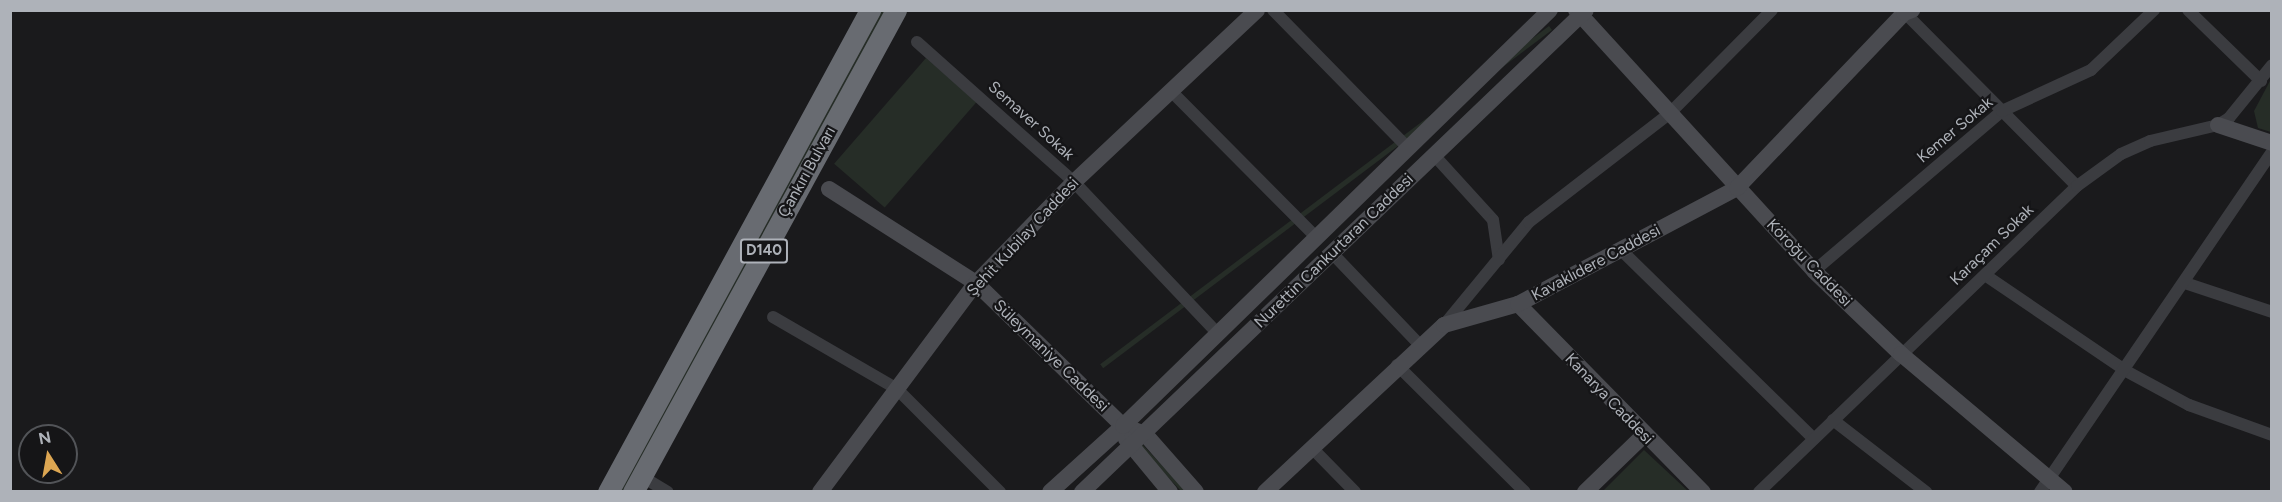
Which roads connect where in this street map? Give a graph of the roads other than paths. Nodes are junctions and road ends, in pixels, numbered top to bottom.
1 (870, 10) edge
2 (896, 10) edge
3 (1257, 10) edge
4 (1273, 10) edge
5 (1550, 10) edge
6 (1772, 10) edge
7 (2154, 10) edge
8 (2188, 10) edge
9 (1906, 11) edge
10 (1581, 12) edge
11 (917, 42) dead end
12 (2271, 65) edge
13 (2261, 81) junction
14 (1172, 90) junction
15 (2002, 111) junction
16 (1670, 113) junction
17 (2218, 125) junction
18 (2271, 142) edge
19 (1408, 149) junction
20 (2271, 152) edge
21 (1433, 154) junction
22 (1074, 182) junction
23 (2077, 186) junction
24 (1737, 188) junction
25 (829, 189) dead end
26 (1317, 238) junction
27 (1621, 249) junction
28 (1332, 253) junction
29 (1499, 260) junction
30 (1814, 271) junction
31 (1985, 275) junction
32 (976, 283) junction
33 (2185, 283) junction
34 (1518, 304) junction
35 (2271, 312) edge
36 (773, 316) dead end
37 (1444, 325) junction
38 (1218, 334) junction
39 (1420, 345) junction
40 (1901, 354) junction
41 (1397, 364) junction
42 (2126, 371) junction
43 (897, 389) junction
44 (1833, 420) junction
45 (1122, 427) junction
46 (1145, 434) junction
47 (1644, 435) junction
48 (2271, 435) edge
49 (1814, 439) junction
50 (1311, 447) junction
51 (1130, 448) junction
52 (637, 484) edge
53 (2044, 486) edge
54 (608, 492) edge
55 (668, 492) edge
56 (820, 492) edge
57 (1000, 492) edge
58 (1050, 492) edge
59 (1082, 492) edge
60 (1170, 492) edge
61 (1196, 492) edge
62 (1265, 492) edge
63 (1355, 492) edge
64 (1525, 492) edge
65 (1585, 492) edge
66 (1703, 492) edge
67 (1759, 492) edge
68 (1926, 492) edge
69 (2065, 492) edge

1 - 54 highway, Çankırı Bulvarı / D140
2 - 52 highway, Çankırı Bulvarı / D140
3 - 14 street, Şehit Kubilay Caddesi
4 - 19 street
5 - 19 street, Nurettin Cankurtaran Caddesi
6 - 16 street
7 - 15 street, Kemer Sokak
8 - 13 street
9 - 15 street
9 - 24 street, Kavaklıdere Caddesi
10 - 16 street, Köroğu Caddesi
10 - 21 street, Nurettin Cankurtaran Caddesi
11 - 22 street, Semaver Sokak
12 - 13 street, Karaçam Sokak
13 - 17 street, Karaçam Sokak
14 - 22 street, Şehit Kubilay Caddesi
14 - 26 street
15 - 23 street
15 - 30 street, Kemer Sokak
16 - 24 street, Köroğu Caddesi
16 - 29 street
17 - 18 street
17 - 23 street, Karaçam Sokak
19 - 26 street, Nurettin Cankurtaran Caddesi
20 - 33 street
21 - 28 street, Nurettin Cankurtaran Caddesi
21 - 29 street
22 - 32 street, Şehit Kubilay Caddesi
22 - 38 street, Semaver Sokak
23 - 31 street, Karaçam Sokak
24 - 27 street, Kavaklıdere Caddesi
24 - 30 street, Köroğu Caddesi
25 - 32 street, Süleymaniye Caddesi
26 - 38 street, Nurettin Cankurtaran Caddesi
27 - 34 street, Kavaklıdere Caddesi
27 - 49 street
28 - 39 street
28 - 46 street, Nurettin Cankurtaran Caddesi
29 - 37 street
30 - 40 street, Köroğu Caddesi
31 - 40 street, Karaçam Sokak
31 - 42 street
32 - 43 street, Şehit Kubilay Caddesi
32 - 45 street, Süleymaniye Caddesi
33 - 35 street
33 - 42 street
34 - 37 street, Kavaklıdere Caddesi
34 - 47 street, Kanarya Caddesi
36 - 43 street
37 - 39 street, Kavaklıdere Caddesi
38 - 45 street, Nurettin Cankurtaran Caddesi
39 - 41 street, Kavaklıdere Caddesi
40 - 44 street, Karaçam Sokak
40 - 53 street, Köroğu Caddesi
41 - 50 street, Kavaklıdere Caddesi
41 - 64 street
42 - 48 street
42 - 53 street
43 - 56 street, Şehit Kubilay Caddesi
43 - 57 street
44 - 49 street, Karaçam Sokak
44 - 68 street
45 - 46 street
45 - 51 street
45 - 58 street, Nurettin Cankurtaran Caddesi
46 - 51 street, Nurettin Cankurtaran Caddesi
46 - 61 street
47 - 65 street
47 - 66 street, Kanarya Caddesi
49 - 67 street, Karaçam Sokak
50 - 62 street, Kavaklıdere Caddesi
50 - 63 street
51 - 59 street, Nurettin Cankurtaran Caddesi
51 - 60 street
52 - 55 street
53 - 69 street, Köroğu Caddesi

